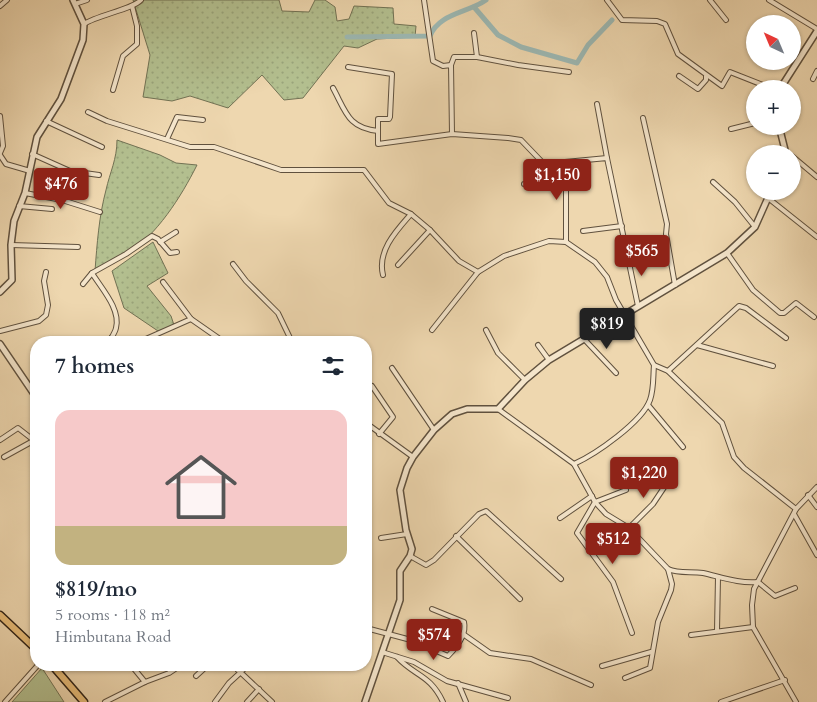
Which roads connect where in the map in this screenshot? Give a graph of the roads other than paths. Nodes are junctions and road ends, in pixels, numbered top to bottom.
1 (7, 0) edge
2 (87, 0) edge
3 (140, 0) edge
4 (424, 0) edge
5 (607, 0) edge
6 (710, 0) edge
7 (769, 0) edge
8 (74, 2) edge
9 (0, 6) edge
10 (132, 6) junction
11 (726, 20) dead end
12 (84, 24) junction
13 (817, 30) edge
14 (474, 33) dead end
15 (477, 57) junction
16 (451, 65) junction
17 (348, 67) dead end
18 (817, 71) edge
19 (569, 72) dead end
20 (679, 76) dead end
21 (706, 76) junction
22 (813, 79) dead end
23 (750, 80) edge
24 (786, 80) edge
25 (333, 88) dead end
26 (113, 90) dead end
27 (597, 104) dead end
28 (88, 112) dead end
29 (0, 116) edge
30 (643, 118) dead end
31 (203, 120) dead end
32 (46, 122) junction
33 (746, 125) edge
34 (731, 129) dead end
35 (378, 131) junction
36 (452, 134) junction
37 (167, 139) junction
38 (102, 147) dead end
39 (0, 154) edge
40 (32, 154) junction
41 (607, 158) junction
42 (801, 164) edge
43 (30, 171) junction
44 (99, 175) dead end
45 (817, 177) edge
46 (713, 182) dead end
47 (524, 184) dead end
48 (25, 192) junction
49 (767, 200) edge
50 (771, 200) edge
51 (19, 206) junction
52 (52, 209) dead end
53 (100, 212) dead end
54 (411, 214) junction
55 (622, 226) junction
56 (755, 227) junction
57 (430, 230) junction
58 (583, 230) dead end
59 (176, 232) dead end
60 (817, 237) edge
61 (160, 242) junction
62 (566, 242) junction
63 (11, 246) junction
64 (78, 247) dead end
65 (177, 252) dead end
66 (727, 253) junction
67 (233, 264) dead end
68 (398, 265) dead end
69 (46, 272) dead end
70 (478, 272) junction
71 (92, 273) junction
72 (384, 274) dead end
73 (163, 282) dead end
74 (83, 284) dead end
75 (675, 286) junction
76 (0, 292) edge
77 (638, 306) junction
78 (625, 316) junction
79 (814, 317) dead end
80 (191, 319) junction
81 (432, 330) dead end
82 (486, 330) dead end
83 (0, 331) edge
84 (112, 336) edge
85 (153, 336) edge
86 (215, 336) edge
87 (289, 336) edge
88 (786, 338) dead end
89 (584, 339) junction
90 (0, 344) edge
91 (538, 345) dead end
92 (697, 346) junction
93 (549, 360) junction
94 (654, 365) junction
95 (773, 366) dead end
96 (392, 368) dead end
97 (668, 370) junction
98 (616, 373) dead end
99 (525, 380) junction
100 (372, 386) dead end
101 (30, 388) edge
102 (648, 405) junction
103 (498, 408) junction
104 (372, 428) edge
105 (434, 430) junction
106 (379, 434) junction
107 (30, 438) edge
108 (0, 440) edge
109 (30, 444) edge
110 (683, 447) dead end
111 (4, 457) dead end
112 (413, 457) junction
113 (574, 464) junction
114 (669, 480) dead end
115 (817, 487) edge
116 (626, 490) dead end
117 (808, 495) junction
118 (592, 496) junction
119 (595, 502) junction
120 (817, 507) edge
121 (796, 509) junction
122 (794, 514) junction
123 (560, 518) dead end
124 (629, 528) junction
125 (407, 534) junction
126 (456, 536) junction
127 (381, 538) dead end
128 (817, 555) edge
129 (410, 556) junction
130 (668, 569) junction
131 (718, 577) junction
132 (561, 579) dead end
133 (758, 582) junction
134 (795, 588) dead end
135 (520, 599) dead end
136 (432, 609) dead end
137 (3, 618) edge
138 (0, 626) edge
139 (753, 627) junction
140 (372, 630) edge
141 (717, 631) junction
142 (632, 633) dead end
143 (463, 634) junction
144 (387, 635) junction
145 (691, 635) dead end
146 (30, 643) edge
147 (382, 652) junction
148 (651, 652) junction
149 (397, 657) junction
150 (602, 666) dead end
151 (33, 671) edge
152 (57, 671) edge
153 (136, 671) edge
154 (173, 671) edge
155 (201, 671) edge
156 (240, 671) joint
157 (196, 676) dead end
158 (625, 678) dead end
159 (785, 680) junction
160 (144, 682) junction
161 (458, 684) junction
162 (590, 685) dead end
163 (258, 689) junction
164 (508, 698) dead end
165 (5, 702) edge
166 (84, 702) edge
167 (106, 702) edge
168 (215, 702) edge
169 (247, 702) edge
170 (272, 702) edge
171 (365, 702) edge
172 (443, 702) edge
173 (466, 702) edge
174 (721, 702) edge
175 (796, 702) edge

1 - 9 street
2 - 8 street
3 - 10 street
4 - 16 street
5 - 21 street
6 - 11 street
7 - 13 street
8 - 12 street
10 - 12 street
10 - 26 street
12 - 32 street
13 - 24 street
14 - 15 street
15 - 16 street
15 - 19 street
16 - 36 street
17 - 35 street
18 - 22 street
20 - 21 street
21 - 23 street
25 - 35 street
27 - 41 street
28 - 37 street
29 - 39 street
30 - 75 street
31 - 37 street
32 - 38 street
32 - 40 street
33 - 34 street
35 - 36 street
36 - 41 street
37 - 54 street
39 - 43 street
40 - 43 street
40 - 44 street
41 - 55 street
42 - 45 street
43 - 48 street
46 - 56 street
47 - 62 street
48 - 51 street
48 - 53 street
49 - 56 street
50 - 60 street
51 - 52 street
51 - 63 street
54 - 57 street
54 - 72 street
55 - 58 street
55 - 77 street
56 - 66 street
57 - 68 street
57 - 70 street
59 - 61 street
61 - 65 street
61 - 71 street
62 - 70 street
62 - 78 street
63 - 64 street
63 - 76 street
66 - 75 street
66 - 79 street
67 - 87 street
69 - 83 street
70 - 81 street
71 - 74 street
71 - 84 street
73 - 80 street
75 - 77 street
77 - 78 street
78 - 89 street
78 - 94 street
80 - 85 street
80 - 86 street
82 - 99 street
88 - 92 street
89 - 93 street
89 - 98 street
90 - 101 street
91 - 93 street
92 - 95 street
92 - 97 street
93 - 99 street
94 - 97 street
94 - 102 street
96 - 105 street
97 - 121 street
99 - 103 street
100 - 106 street
102 - 110 street
102 - 113 street
103 - 105 street
103 - 113 street
104 - 106 street
105 - 112 street
106 - 112 street
107 - 108 street
109 - 111 street
112 - 125 street
113 - 118 street
114 - 124 street
115 - 117 street
116 - 119 street
117 - 120 street
117 - 121 street
118 - 119 street
118 - 123 street
119 - 124 street
119 - 142 street
121 - 122 street
122 - 128 street
122 - 133 street
124 - 130 street
125 - 127 street
125 - 129 street
126 - 129 street
126 - 132 street
126 - 135 street
129 - 144 street
130 - 131 street
130 - 148 street
131 - 133 street
131 - 141 street
133 - 134 street
133 - 139 street
136 - 143 street
137 - 138 street
137 - 146 main road
139 - 141 street
139 - 159 street
140 - 144 street
141 - 145 street
143 - 144 street
143 - 162 street
144 - 147 street
147 - 149 street
147 - 171 street
148 - 150 street
148 - 158 street
149 - 161 street
149 - 172 street
151 - 165 street
152 - 166 main road
153 - 160 street
154 - 160 street
155 - 157 street
156 - 163 street
156 - 168 street
159 - 174 street
159 - 175 street
160 - 167 street
161 - 164 street
161 - 173 street
163 - 169 street
163 - 170 street

